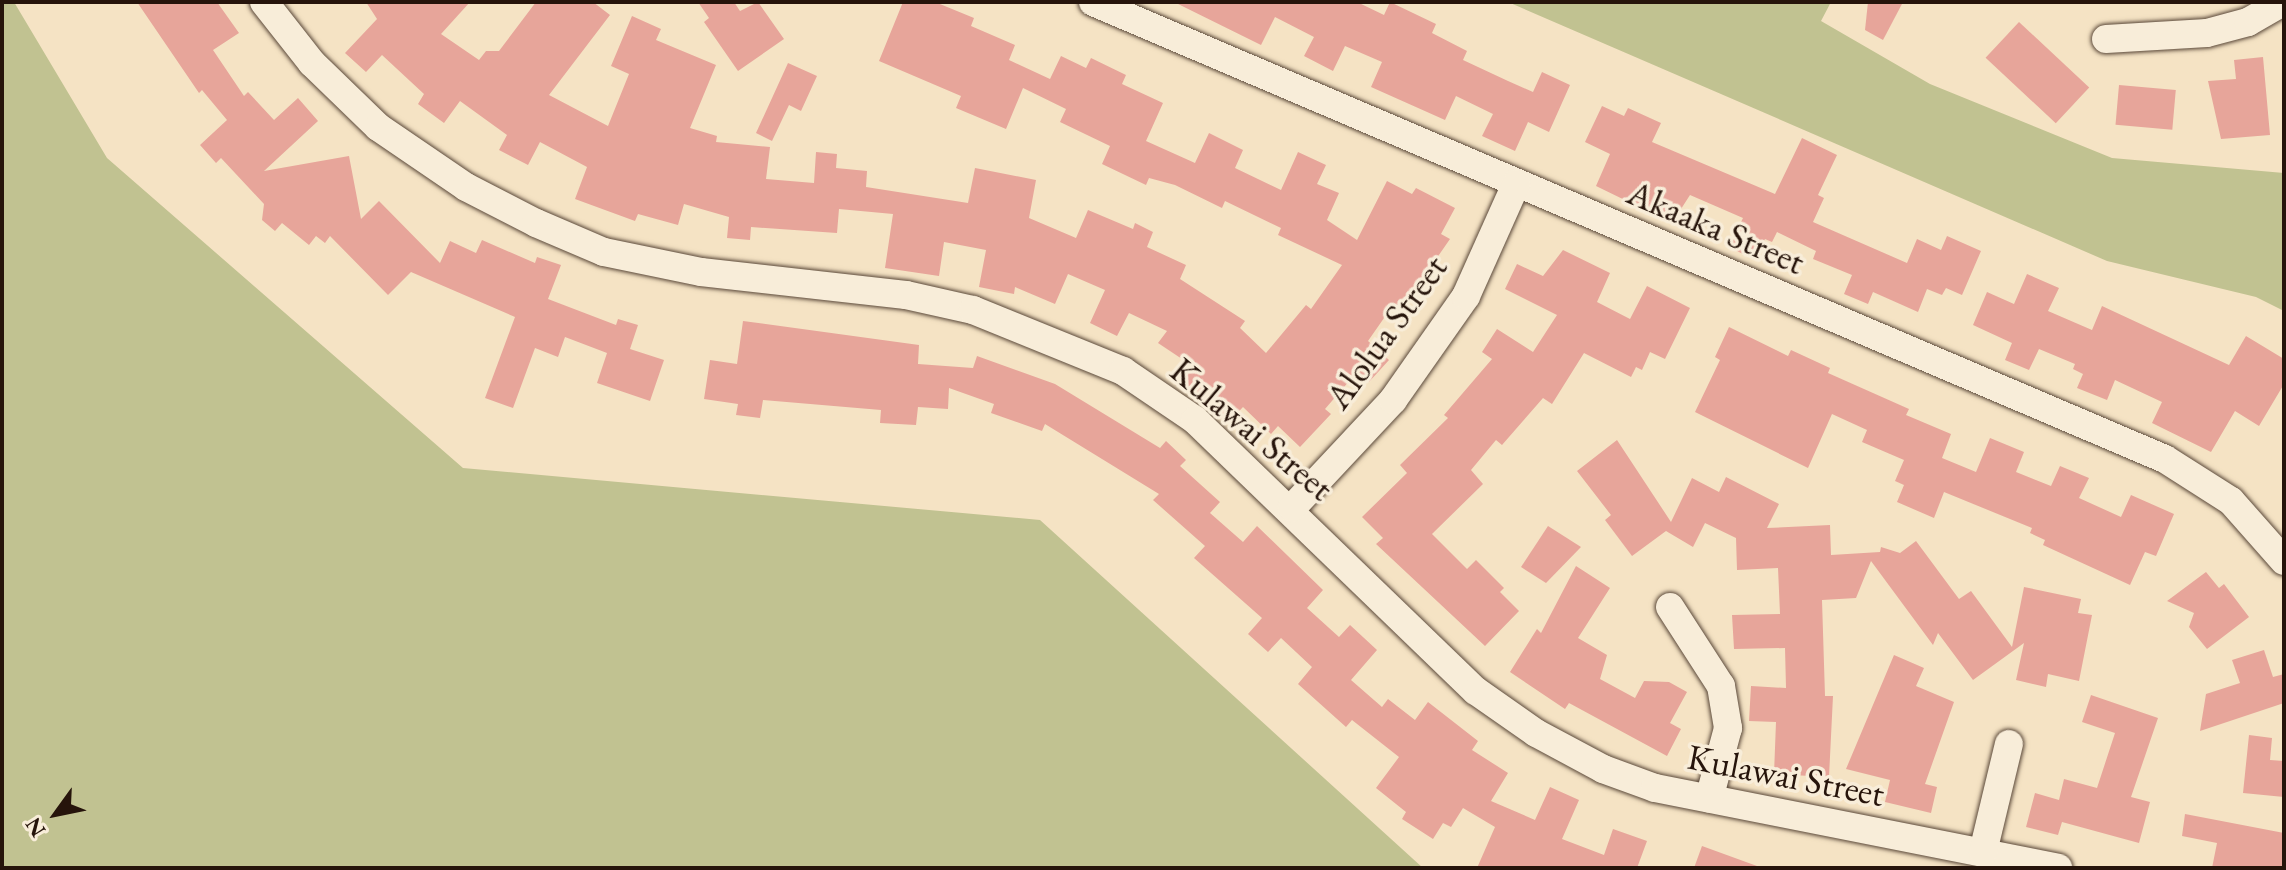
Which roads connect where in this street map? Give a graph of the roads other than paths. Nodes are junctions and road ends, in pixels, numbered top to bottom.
1 (264, 2) edge
2 (1093, 2) edge
3 (2283, 2) edge
4 (2106, 39) dead end
5 (1516, 184) junction
6 (1292, 508) junction
7 (2284, 561) edge
8 (1670, 607) dead end
9 (2009, 744) dead end
10 (1709, 799) junction
11 (1983, 852) junction
12 (2058, 868) edge

1 - 6 street, Kulawai Street
2 - 5 street, Akaaka Street
3 - 4 street
5 - 6 street, Alolua Street
5 - 7 street, Akaaka Street
6 - 10 street, Kulawai Street
8 - 10 street
9 - 11 street
10 - 11 street, Kulawai Street
11 - 12 street, Kulawai Street

